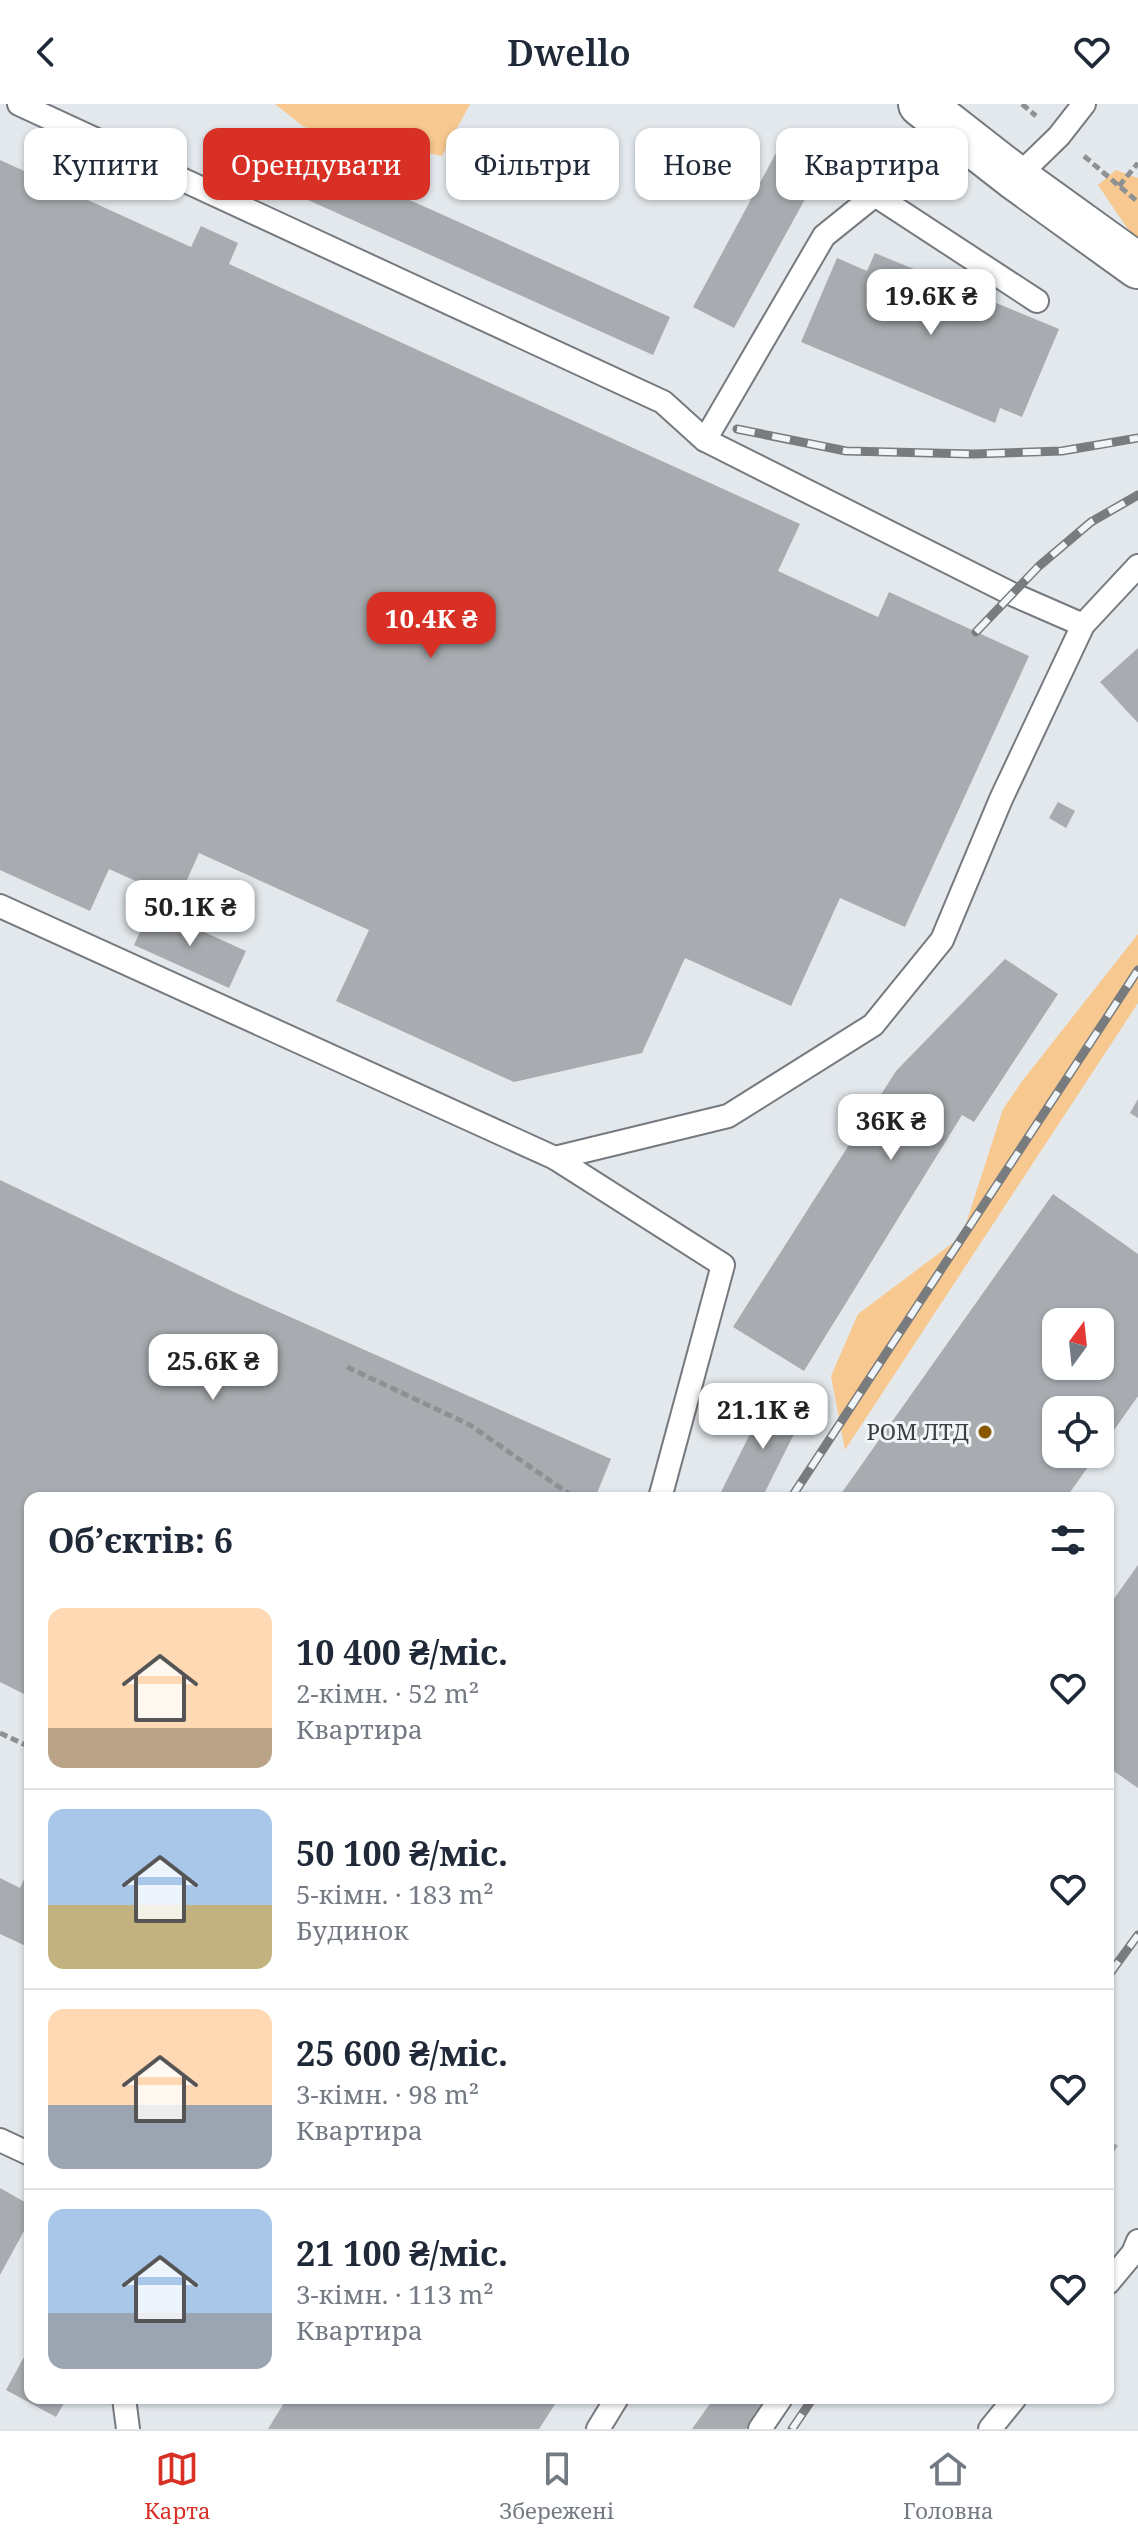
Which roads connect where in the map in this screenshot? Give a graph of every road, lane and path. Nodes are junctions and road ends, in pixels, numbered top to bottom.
1 (19, 104) edge
2 (1084, 104) edge
3 (933, 113) edge
4 (1138, 163) edge
5 (1016, 178) junction
6 (1119, 186) dead end
7 (869, 200) edge
8 (883, 200) edge
9 (1138, 266) edge
10 (1037, 301) dead end
11 (705, 440) junction
12 (1138, 566) edge
13 (1083, 625) junction
14 (0, 906) edge
15 (555, 1158) junction
16 (347, 1367) dead end
17 (566, 1492) edge
18 (662, 1492) edge
19 (0, 1733) edge
20 (24, 1744) edge
21 (0, 2140) edge
22 (24, 2151) edge
23 (1138, 2241) edge
24 (1114, 2276) edge
25 (125, 2404) edge
26 (613, 2404) edge
27 (777, 2404) edge
28 (1010, 2404) edge
29 (128, 2429) edge
30 (598, 2429) edge
31 (760, 2429) edge
32 (990, 2429) edge

1 - 11 lane
2 - 5 lane
3 - 5 street
4 - 6 path
5 - 9 street
7 - 11 lane
8 - 10 lane
11 - 13 lane
12 - 13 lane
13 - 15 lane
14 - 15 lane
15 - 18 lane
16 - 17 path
19 - 20 path
21 - 22 lane
23 - 24 lane
25 - 29 lane
26 - 30 lane
27 - 31 lane
28 - 32 lane

